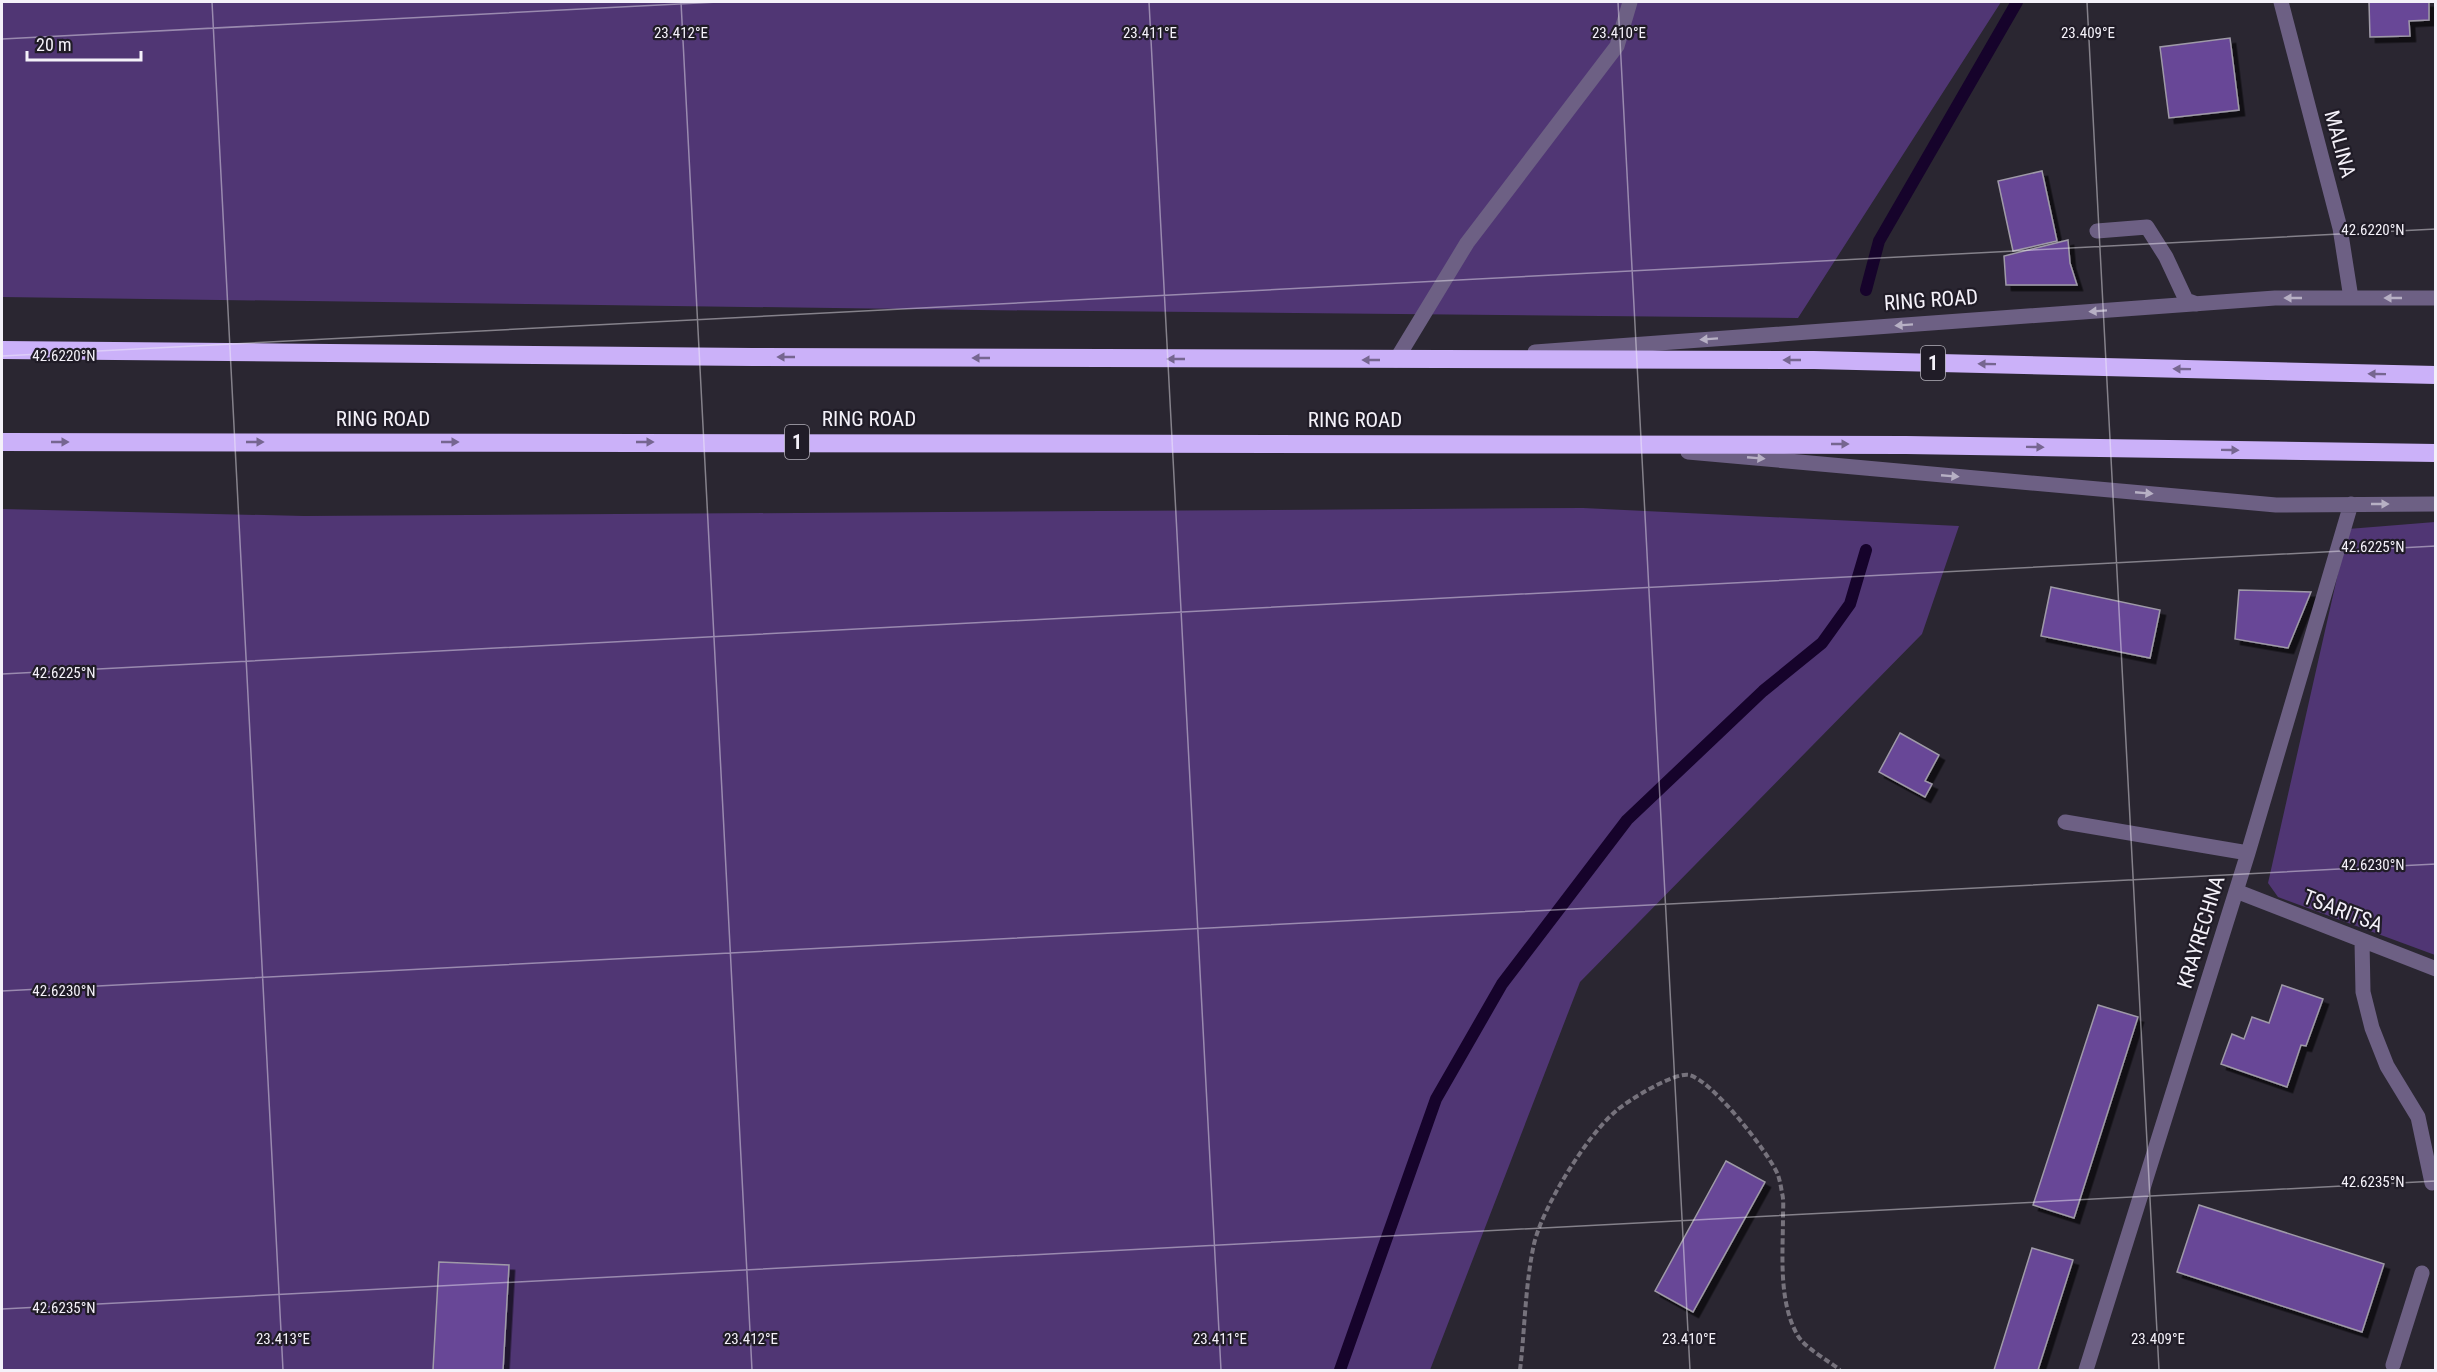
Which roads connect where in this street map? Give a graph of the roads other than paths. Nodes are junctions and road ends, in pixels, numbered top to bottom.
1 (1630, 2) edge
2 (2281, 2) edge
3 (2097, 231) dead end
4 (2351, 298) junction
5 (2436, 298) edge
6 (2197, 304) junction
7 (2, 350) edge
8 (1430, 359) junction
9 (1396, 360) junction
10 (2436, 375) edge
11 (2, 442) edge
12 (1593, 443) junction
13 (2436, 453) edge
14 (2351, 504) junction
15 (2436, 504) edge
16 (2065, 822) dead end
17 (2248, 853) junction
18 (2236, 891) junction
19 (2362, 941) junction
20 (2436, 969) edge
21 (2432, 1183) dead end
22 (2422, 1273) dead end
23 (2393, 1365) dead end
24 (2086, 1371) edge

1 - 9 street
2 - 4 street, MALINA
3 - 6 street
5 -> 4 street, RING ROAD
4 -> 6 street, RING ROAD
6 -> 8 street, RING ROAD
9 -> 7 highway, RING ROAD / 1
8 - 9 highway, RING ROAD / 1
10 -> 8 highway, RING ROAD / 1
11 -> 12 highway, RING ROAD / 1
12 -> 13 highway, RING ROAD / 1
12 -> 14 street, RING ROAD
14 -> 15 street, RING ROAD
14 - 17 street, KRAYRECHNA
16 - 17 street
17 - 18 street, KRAYRECHNA
18 - 19 street, TSARITSA
18 - 24 street, KRAYRECHNA
19 - 20 street, TSARITSA
19 - 21 street
22 - 23 street

